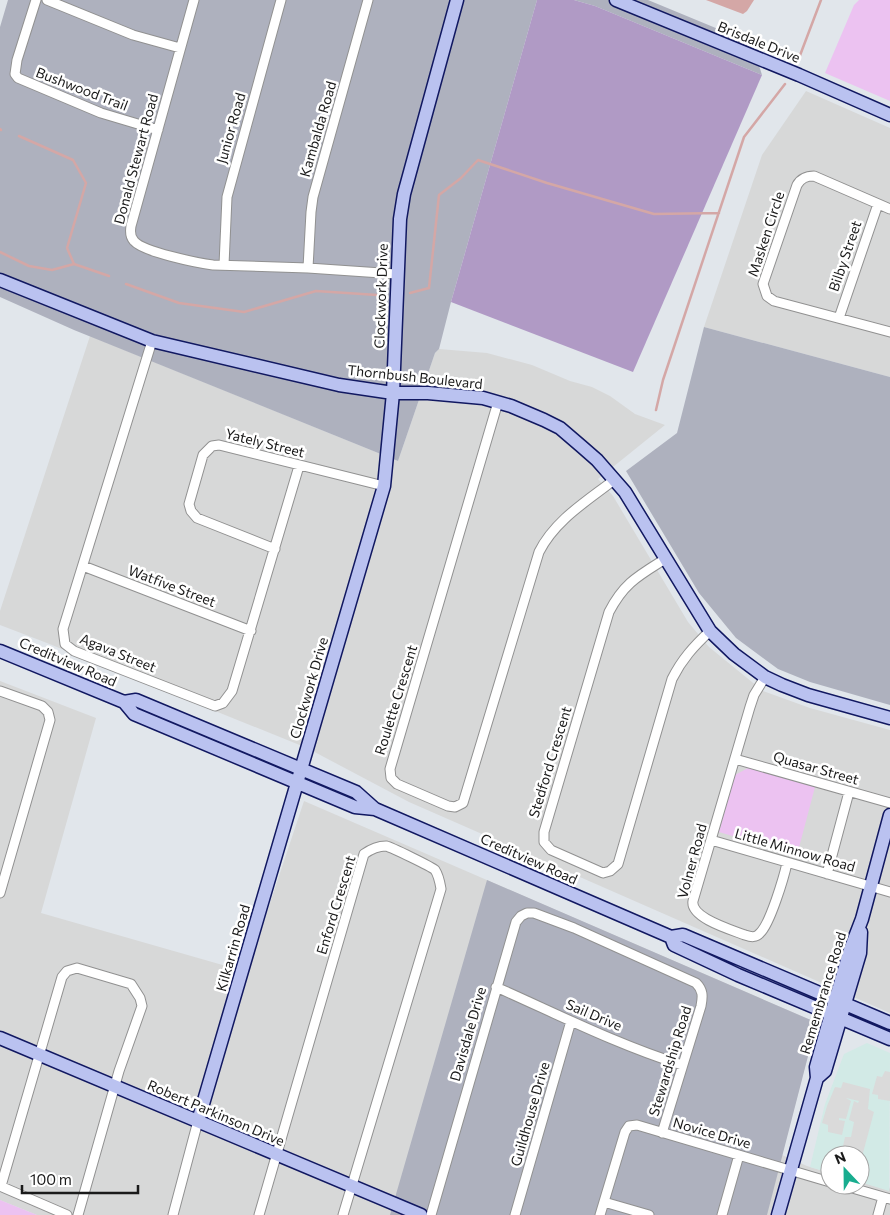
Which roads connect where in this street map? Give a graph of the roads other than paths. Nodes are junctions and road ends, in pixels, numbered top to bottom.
1 (36, 0) edge
2 (47, 0) edge
3 (194, 0) edge
4 (281, 0) edge
5 (368, 0) edge
6 (457, 0) edge
7 (616, 0) edge
8 (180, 48) junction
9 (890, 114) edge
10 (158, 130) junction
11 (878, 204) junction
12 (890, 209) edge
13 (224, 265) junction
14 (308, 268) junction
15 (396, 274) junction
16 (0, 280) edge
17 (839, 318) junction
18 (890, 332) edge
19 (152, 341) junction
20 (393, 392) junction
21 (498, 402) junction
22 (299, 466) junction
23 (614, 480) junction
24 (384, 486) junction
25 (275, 549) junction
26 (665, 559) junction
27 (83, 566) junction
28 (251, 631) junction
29 (710, 632) junction
30 (0, 650) edge
31 (765, 676) junction
32 (0, 691) edge
33 (124, 702) junction
34 (890, 718) edge
35 (735, 759) junction
36 (301, 768) junction
37 (297, 783) junction
38 (850, 792) junction
39 (890, 804) edge
40 (375, 809) junction
41 (890, 815) edge
42 (711, 840) junction
43 (787, 863) junction
44 (827, 874) junction
45 (871, 886) junction
46 (890, 892) edge
47 (0, 893) edge
48 (574, 928) joint
49 (672, 937) junction
50 (496, 987) junction
51 (840, 1002) junction
52 (836, 1016) junction
53 (571, 1021) junction
54 (890, 1023) edge
55 (0, 1038) edge
56 (890, 1039) edge
57 (40, 1055) junction
58 (682, 1065) junction
59 (115, 1086) junction
60 (198, 1121) junction
61 (662, 1133) junction
62 (276, 1154) junction
63 (739, 1155) junction
64 (791, 1170) junction
65 (820, 1179) edge
66 (1, 1186) edge
67 (351, 1186) junction
68 (870, 1193) edge
69 (886, 1198) edge
70 (604, 1202) junction
71 (67, 1215) edge
72 (78, 1215) edge
73 (173, 1215) edge
74 (259, 1215) edge
75 (343, 1215) edge
76 (421, 1215) edge
77 (431, 1215) edge
78 (515, 1215) edge
79 (600, 1215) edge
80 (649, 1215) edge
81 (722, 1215) edge
82 (778, 1215) edge
83 (878, 1215) edge

1 - 10 street, Bushwood Trail
2 - 8 street
3 - 8 street, Donald Stewart Road
4 - 13 street, Junior Road
5 - 14 street, Kambalda Road
6 - 15 street, Clockwork Drive
7 - 9 street, Brisdale Drive
8 - 10 street, Donald Stewart Road
10 - 13 street, Donald Stewart Road
11 - 12 street, Masken Circle
11 - 17 street, Bilby Street
11 - 17 street, Masken Circle
13 - 14 street, Donald Stewart Road
14 - 15 street, Donald Stewart Road
15 - 20 street, Clockwork Drive
16 - 19 street, Thornbush Boulevard
17 - 18 street, Masken Circle
19 - 20 street, Thornbush Boulevard
19 - 27 street, Agava Street
20 - 21 street, Thornbush Boulevard
20 - 24 street, Clockwork Drive
21 - 23 street, Thornbush Boulevard
21 - 23 street, Roulette Crescent
22 - 24 street, Yately Street
22 - 25 street, Agava Street
22 - 25 street, Yately Street
23 - 26 street, Thornbush Boulevard
24 - 36 street, Clockwork Drive
25 - 28 street, Agava Street
26 - 29 street, Thornbush Boulevard
26 - 29 street, Stedford Crescent
27 - 28 street, Watfive Street
27 - 28 street, Agava Street
29 - 31 street, Thornbush Boulevard
30 - 33 street, Creditview Road
31 - 34 street, Thornbush Boulevard
31 - 35 street, Volner Road
32 - 47 street
33 - 36 street, Creditview Road
33 - 37 street, Creditview Road
35 - 38 street, Quasar Street
35 - 42 street, Volner Road
36 - 37 street, Clockwork Drive
36 - 40 street, Creditview Road
37 - 40 street, Creditview Road
37 - 60 street, Kilkarrin Road
38 - 39 street, Quasar Street
38 - 44 street
40 - 49 street, Creditview Road
41 - 45 street, Remembrance Road
42 - 43 street, Little Minnow Road
42 - 43 street, Volner Road
43 - 44 street, Little Minnow Road
44 - 45 street, Little Minnow Road
45 - 46 street, Little Minnow Road
45 - 51 street, Remembrance Road
48 - 50 street, Davisdale Drive
48 - 58 street, Stewardship Road
49 - 51 street, Creditview Road
49 - 52 street, Creditview Road
50 - 53 street, Sail Drive
50 - 77 street, Davisdale Drive
51 - 52 street, Remembrance Road
51 - 54 street, Creditview Road
52 - 56 street, Creditview Road
52 - 64 street, Remembrance Road
53 - 58 street, Sail Drive
53 - 78 street, Guildhouse Drive
55 - 57 street, Robert Parkinson Drive
57 - 59 street, Robert Parkinson Drive
57 - 59 street
57 - 66 street
58 - 61 street, Stewardship Road
59 - 60 street, Robert Parkinson Drive
59 - 72 street
60 - 62 street, Robert Parkinson Drive
60 - 73 street
61 - 63 street, Novice Drive
61 - 70 street, Novice Drive
62 - 67 street, Robert Parkinson Drive
62 - 67 street, Enford Crescent
62 - 74 street
63 - 64 street, Novice Drive
63 - 81 street
64 - 65 street, Novice Drive
64 - 82 street, Remembrance Road
66 - 71 street
67 - 75 street
67 - 76 street, Robert Parkinson Drive
68 - 69 street
69 - 83 street
70 - 79 street, Novice Drive
70 - 80 street

